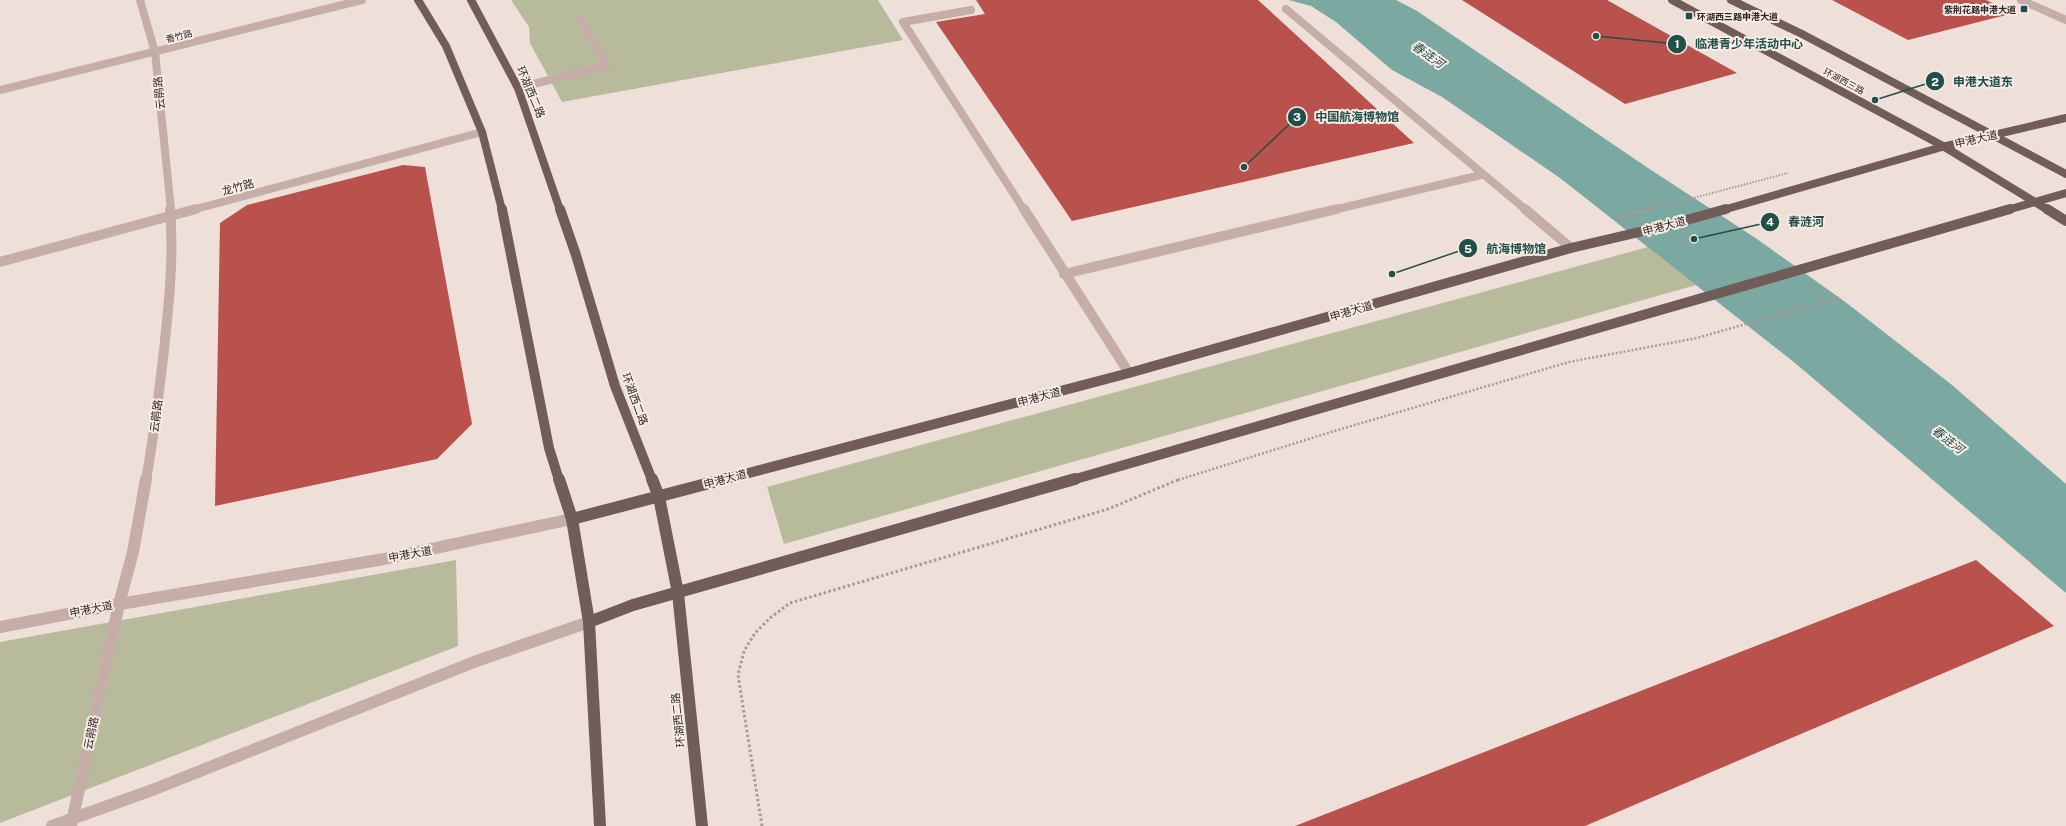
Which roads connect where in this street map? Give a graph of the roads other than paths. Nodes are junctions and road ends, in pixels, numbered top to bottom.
1 (140, 0) edge
2 (362, 0) edge
3 (418, 0) edge
4 (471, 0) edge
5 (1672, 0) edge
6 (1731, 0) edge
7 (2021, 0) edge
8 (1286, 9) dead end
9 (972, 10) dead end
10 (580, 20) dead end
11 (2066, 20) edge
12 (155, 52) junction
13 (518, 88) junction
14 (0, 90) edge
15 (2066, 118) edge
16 (482, 132) junction
17 (1993, 134) junction
18 (1943, 146) junction
19 (2066, 174) edge
20 (1481, 175) junction
21 (2066, 193) edge
22 (2034, 203) junction
23 (171, 216) junction
24 (2066, 221) edge
25 (1571, 248) junction
26 (0, 262) edge
27 (1064, 274) junction
28 (1129, 374) junction
29 (658, 497) junction
30 (572, 519) junction
31 (678, 593) junction
32 (119, 604) junction
33 (589, 622) junction
34 (0, 627) edge
35 (72, 823) edge
36 (52, 826) edge
37 (600, 826) edge
38 (702, 826) edge

1 - 12 street, 云鹃路
2 - 12 street, 香竹路
3 - 16 main road
4 - 13 main road, 环湖西二路
5 - 18 main road, 环湖西三路
6 - 17 main road, 环湖西三路
7 - 11 street
8 - 20 street
9 - 27 street
10 - 13 street
12 - 14 street, 香竹路
12 - 23 street, 云鹃路
13 - 29 main road, 环湖西二路
15 - 17 main road, 申港大道
16 - 23 street, 龙竹路
16 - 30 main road
17 - 18 main road, 申港大道
17 - 19 main road, 环湖西三路
18 - 22 main road, 环湖西三路
18 - 25 main road, 申港大道
20 - 25 street
20 - 27 street
21 - 22 main road
22 - 24 main road, 环湖西三路
22 - 31 main road
23 - 26 street, 龙竹路
23 - 32 street, 云鹃路
25 - 28 main road, 申港大道
27 - 28 street
28 - 29 main road, 申港大道
29 - 30 main road, 申港大道
29 - 31 main road, 环湖西二路
30 - 32 street, 申港大道
30 - 33 main road
31 - 33 main road
31 - 38 main road, 环湖西二路
32 - 34 street, 申港大道
32 - 35 street, 云鹃路
33 - 35 street
33 - 37 main road
35 - 36 street

